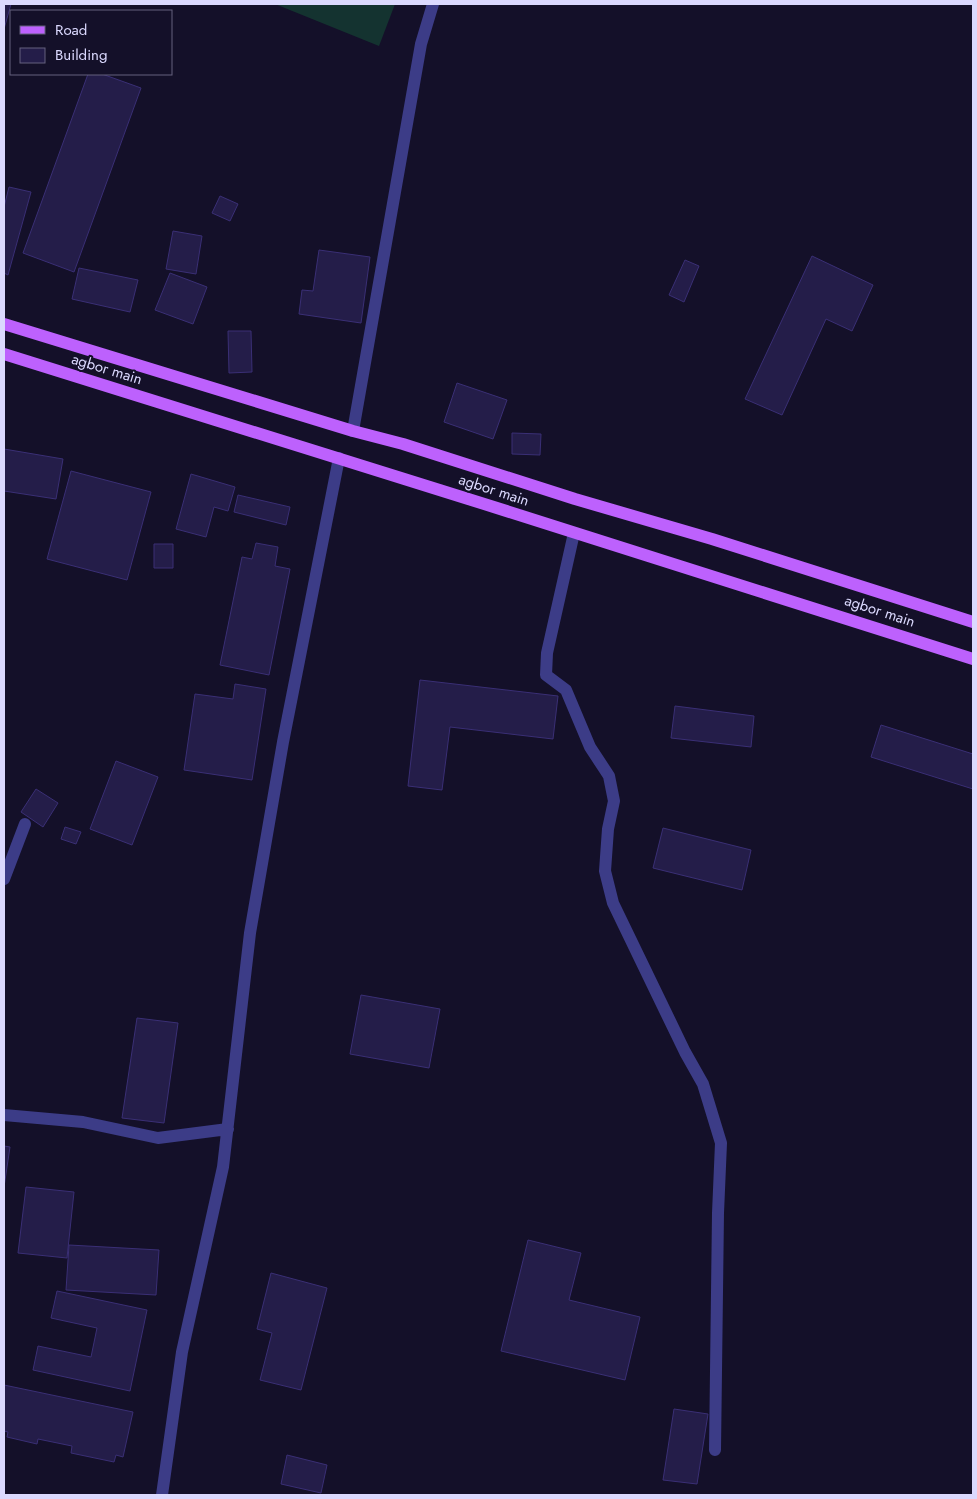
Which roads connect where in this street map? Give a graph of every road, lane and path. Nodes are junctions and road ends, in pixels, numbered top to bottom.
1 (433, 4) edge
2 (4, 324) edge
3 (4, 354) edge
4 (353, 430) junction
5 (339, 458) junction
6 (574, 533) junction
7 (973, 622) edge
8 (973, 659) edge
9 (25, 824) dead end
10 (4, 879) edge
11 (4, 1115) edge
12 (228, 1129) junction
13 (715, 1450) dead end
14 (162, 1495) edge

1 - 4 street
2 - 4 main road, agbor main
3 - 5 main road, agbor main
4 - 7 main road, agbor main
5 - 6 main road, agbor main
5 - 12 street
6 - 8 main road, agbor main
6 - 13 street
9 - 10 street
11 - 12 street
12 - 14 street

